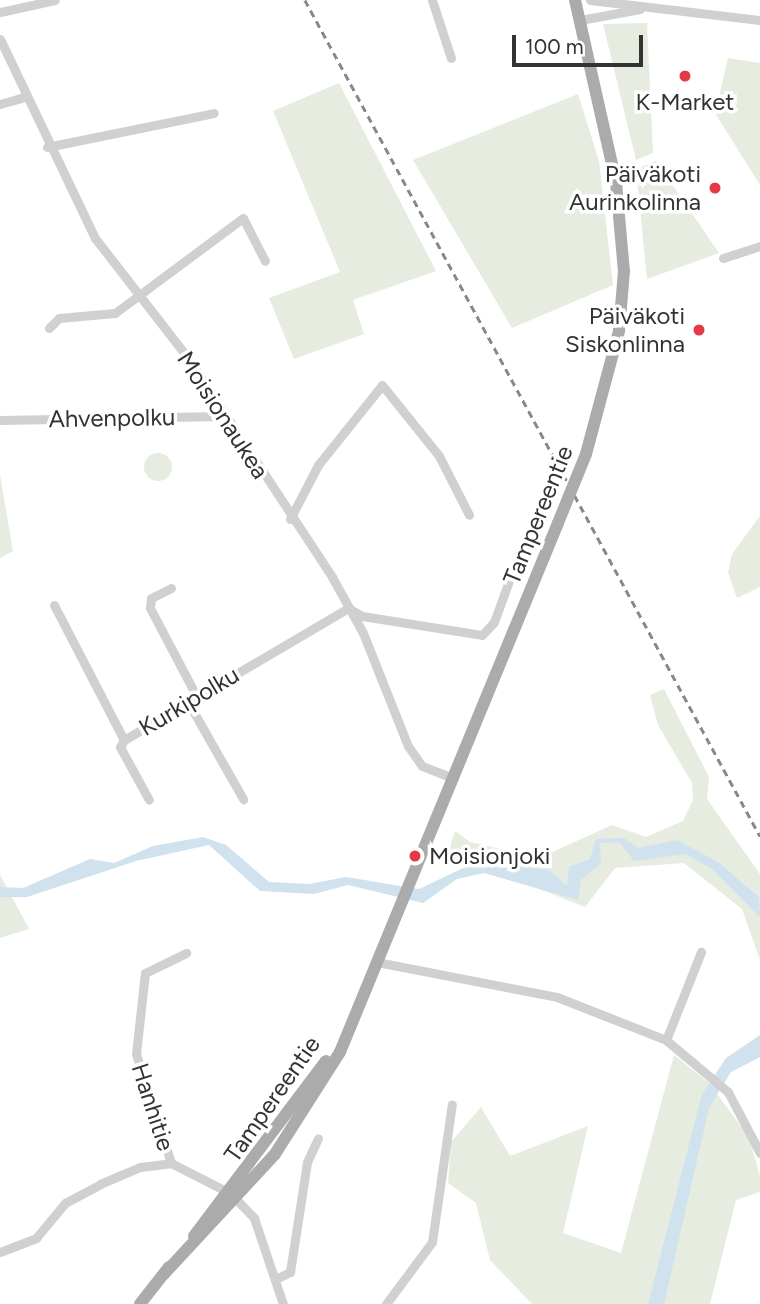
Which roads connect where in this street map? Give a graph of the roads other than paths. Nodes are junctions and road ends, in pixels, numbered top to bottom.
1 (55, 0) edge
2 (432, 0) edge
3 (575, 0) edge
4 (590, 0) edge
5 (645, 8) junction
6 (0, 12) edge
7 (580, 20) junction
8 (760, 20) edge
9 (0, 39) edge
10 (451, 58) dead end
11 (24, 97) junction
12 (0, 104) edge
13 (214, 113) dead end
14 (47, 147) junction
15 (760, 246) edge
16 (723, 258) dead end
17 (265, 261) dead end
18 (140, 299) junction
19 (50, 328) dead end
20 (223, 416) junction
21 (0, 420) edge
22 (469, 515) dead end
23 (290, 519) junction
24 (514, 567) dead end
25 (171, 588) dead end
26 (54, 605) dead end
27 (348, 608) junction
28 (193, 699) junction
29 (124, 740) junction
30 (453, 778) junction
31 (243, 799) dead end
32 (149, 800) dead end
33 (702, 952) dead end
34 (186, 953) dead end
35 (377, 962) junction
36 (666, 1040) junction
37 (452, 1104) dead end
38 (318, 1138) dead end
39 (760, 1153) edge
40 (171, 1163) junction
41 (234, 1197) junction
42 (0, 1252) edge
43 (276, 1279) junction
44 (140, 1304) edge
45 (283, 1304) edge
46 (386, 1304) edge

1 - 6 street
2 - 10 street
3 - 7 main road, Tampereentie
4 - 5 street
5 - 7 street
5 - 8 street
7 - 30 main road, Tampereentie, bridge
9 - 11 street, Moisionaukea
11 - 12 street
11 - 14 street, Moisionaukea
13 - 14 street
14 - 18 street, Moisionaukea
15 - 16 street
17 - 18 street
18 - 19 street
18 - 20 street, Moisionaukea
20 - 21 street, Ahvenpolku
20 - 23 street, Moisionaukea
22 - 23 street
23 - 27 street, Moisionaukea
24 - 27 street
25 - 28 street
26 - 29 street, Kurkipolku
27 - 28 street, Kurkipolku
27 - 30 street, Moisionaukea
28 - 29 street, Kurkipolku
28 - 31 street
29 - 32 street
30 - 35 main road, Tampereentie
33 - 36 street
34 - 40 street, Hanhitie
35 - 36 street
35 - 41 main road, Tampereentie
36 - 39 street
37 - 46 street
38 - 43 street
40 - 41 street
40 - 42 street
41 - 43 street, Tampereentie
41 - 44 main road
43 - 45 street, Tampereentie

